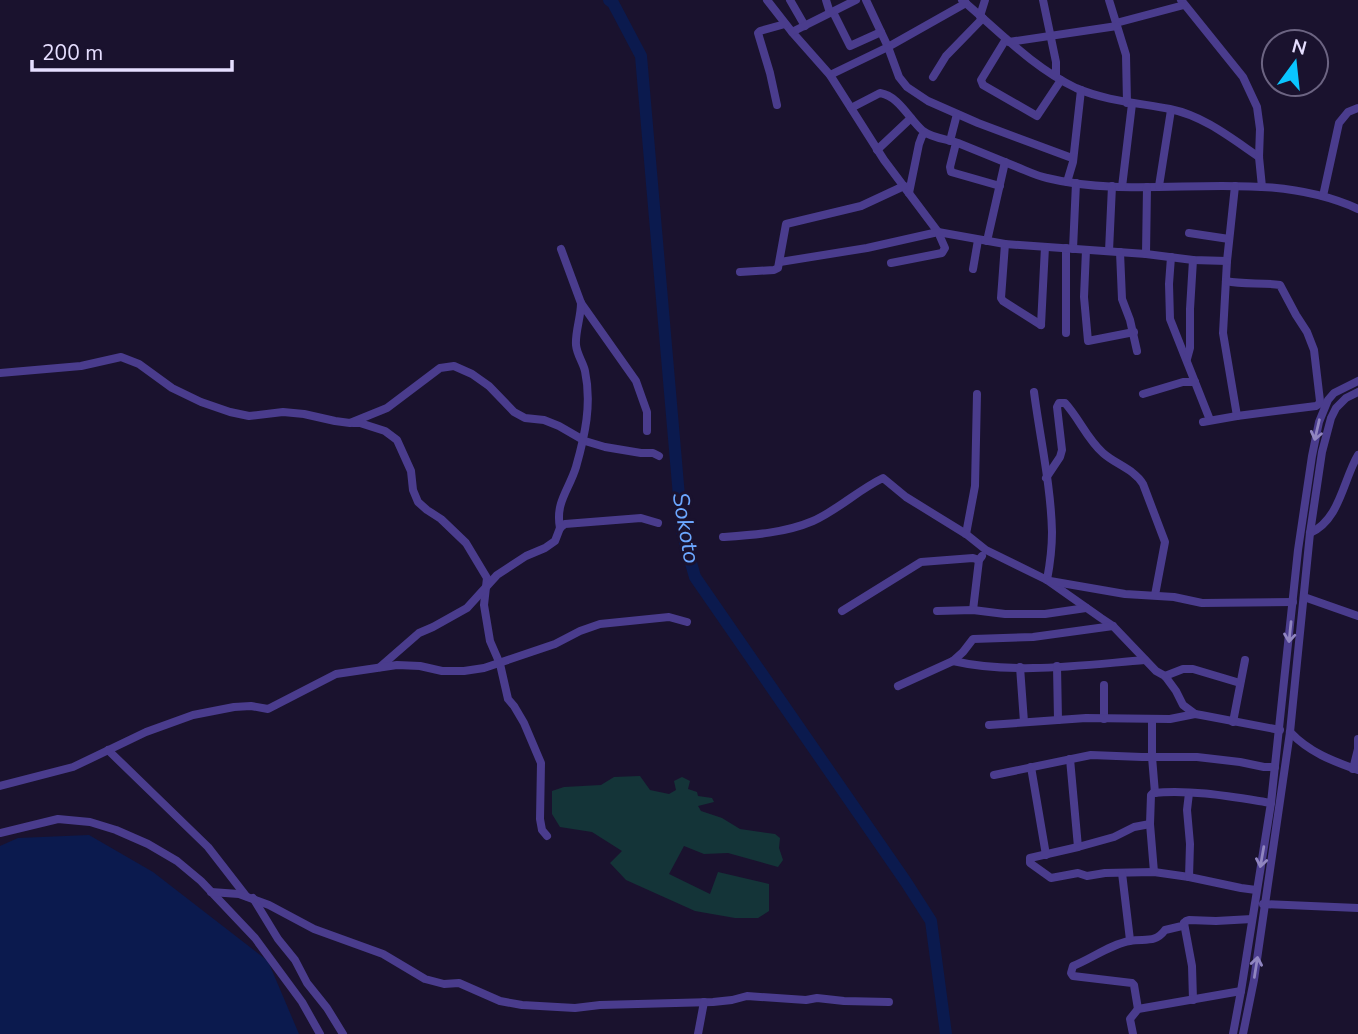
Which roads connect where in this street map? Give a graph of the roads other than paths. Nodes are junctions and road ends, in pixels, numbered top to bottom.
1 (767, 0) edge
2 (790, 0) edge
3 (826, 0) edge
4 (856, 0) edge
5 (866, 0) edge
6 (985, 0) edge
7 (1042, 0) edge
8 (1110, 0) edge
9 (964, 1) edge
10 (1183, 2) edge
11 (831, 12) junction
12 (982, 17) junction
13 (785, 24) junction
14 (1117, 25) junction
15 (805, 26) junction
16 (792, 32) junction
17 (881, 32) junction
18 (1051, 37) junction
19 (1007, 41) junction
20 (888, 47) junction
21 (830, 75) junction
22 (933, 77) dead end
23 (1058, 78) junction
24 (1081, 90) junction
25 (1130, 104) junction
26 (777, 105) dead end
27 (850, 108) junction
28 (1358, 108) edge
29 (1171, 110) junction
30 (957, 114) junction
31 (911, 118) junction
32 (926, 133) junction
33 (953, 142) junction
34 (877, 150) junction
35 (1259, 157) junction
36 (1072, 159) junction
37 (1005, 162) junction
38 (1071, 182) junction
39 (1000, 186) junction
40 (1159, 186) junction
41 (1234, 186) junction
42 (1117, 187) junction
43 (1147, 187) junction
44 (1262, 187) junction
45 (906, 189) junction
46 (1323, 196) junction
47 (1358, 209) edge
48 (938, 232) junction
49 (1189, 233) dead end
50 (1229, 239) junction
51 (982, 241) junction
52 (1005, 244) junction
53 (1045, 247) junction
54 (1069, 248) junction
55 (561, 249) dead end
56 (1086, 250) junction
57 (1109, 251) junction
58 (1120, 252) junction
59 (1146, 254) junction
60 (1171, 257) junction
61 (1193, 260) junction
62 (1227, 261) junction
63 (780, 262) junction
64 (891, 263) dead end
65 (972, 269) dead end
66 (740, 272) dead end
67 (1226, 281) junction
68 (581, 303) junction
69 (1133, 331) junction
70 (1066, 333) dead end
71 (1137, 351) dead end
72 (1187, 359) junction
73 (0, 373) edge
74 (1358, 381) edge
75 (1195, 382) junction
76 (1034, 392) dead end
77 (1358, 393) edge
78 (977, 394) dead end
79 (1143, 394) dead end
80 (1237, 416) junction
81 (350, 423) junction
82 (647, 431) dead end
83 (582, 439) junction
84 (1358, 455) edge
85 (659, 456) dead end
86 (1046, 478) junction
87 (658, 523) dead end
88 (560, 528) junction
89 (1310, 533) junction
90 (966, 534) junction
91 (723, 537) dead end
92 (986, 550) junction
93 (1303, 551) junction
94 (979, 559) junction
95 (1047, 580) junction
96 (486, 584) junction
97 (1155, 595) junction
98 (1304, 597) junction
99 (1293, 602) junction
100 (1086, 608) junction
101 (973, 610) junction
102 (842, 611) dead end
103 (937, 611) dead end
104 (1358, 616) edge
105 (687, 622) dead end
106 (1113, 626) junction
107 (1145, 660) junction
108 (1245, 660) dead end
109 (953, 661) junction
110 (500, 664) junction
111 (1057, 666) junction
112 (380, 667) junction
113 (1020, 667) junction
114 (1166, 676) junction
115 (1240, 683) junction
116 (1104, 685) dead end
117 (898, 686) dead end
118 (1195, 714) junction
119 (1104, 719) junction
120 (1152, 719) junction
121 (1058, 720) junction
122 (1024, 722) junction
123 (1233, 722) junction
124 (989, 724) dead end
125 (1285, 731) junction
126 (1358, 738) edge
127 (108, 750) junction
128 (1153, 757) junction
129 (1070, 759) junction
130 (1031, 767) junction
131 (1275, 767) junction
132 (1355, 769) edge
133 (993, 775) dead end
134 (0, 786) edge
135 (1155, 793) junction
136 (1189, 793) junction
137 (1271, 803) junction
138 (1150, 824) junction
139 (0, 833) edge
140 (547, 836) dead end
141 (1077, 847) junction
142 (1046, 855) junction
143 (1154, 872) junction
144 (1122, 873) junction
145 (1189, 877) junction
146 (1256, 890) junction
147 (211, 892) junction
148 (249, 897) junction
149 (1255, 903) junction
150 (1266, 904) junction
151 (1358, 908) edge
152 (1252, 919) junction
153 (1184, 923) junction
154 (1130, 940) junction
155 (1241, 991) junction
156 (1194, 1000) junction
157 (704, 1002) junction
158 (890, 1002) dead end
159 (1138, 1009) junction
160 (320, 1034) edge
161 (343, 1034) edge
162 (698, 1034) edge
163 (1133, 1034) edge
164 (1233, 1034) edge
165 (1243, 1034) edge

1 - 13 street
2 - 15 street
3 - 11 street
4 - 11 street
5 - 17 street
6 - 12 street
7 - 18 street
8 - 14 street
9 - 12 street
9 - 20 street
10 - 14 street
10 - 35 street
11 - 15 street
11 - 17 street
12 - 19 street
12 - 22 street
13 - 16 street
13 - 26 street
14 - 18 street
14 - 25 street
15 - 16 street
16 - 21 street
17 - 20 street
18 - 19 street
18 - 23 street
19 - 23 street
19 - 23 street
20 - 21 street
20 - 30 street
21 - 27 street
23 - 24 street
24 - 25 street
24 - 36 street
25 - 29 street
25 - 42 street
27 - 31 street
27 - 34 street
28 - 46 street
29 - 35 street
29 - 40 street
30 - 33 street
30 - 36 street
31 - 32 street
31 - 34 street
32 - 33 street
32 - 45 street
33 - 37 street
33 - 39 street
34 - 45 street
35 - 44 street
36 - 38 street
37 - 38 street
37 - 39 street
38 - 42 street
38 - 54 street
39 - 51 street
40 - 41 street
40 - 43 street
41 - 44 street
41 - 50 street
42 - 43 street
42 - 57 street
43 - 59 street
44 - 46 street
45 - 48 street
45 - 63 street
46 - 47 street
48 - 51 street
48 - 63 street
48 - 64 street
49 - 50 street
50 - 62 street
51 - 52 street
51 - 65 street
52 - 53 street
52 - 53 street
53 - 54 street
54 - 56 street
54 - 70 street
55 - 68 street
56 - 57 street
56 - 69 street
57 - 58 street
58 - 59 street
58 - 69 street
59 - 60 street
60 - 61 street
60 - 72 street
61 - 62 street
61 - 72 street
62 - 67 street
63 - 66 street
67 - 80 street
67 - 80 street
68 - 82 street
68 - 83 street
69 - 71 street
72 - 75 street
73 - 81 street
74 -> 93 street
75 - 79 street
75 - 80 street
76 - 86 street
77 - 89 street
78 - 90 street
81 - 83 street
81 - 96 street
83 - 85 street
83 - 88 street
84 - 89 street
86 - 95 street
86 - 97 street
87 - 88 street
88 - 96 street
89 - 93 street
90 - 91 street
90 - 92 street
92 - 94 street
92 - 95 street
93 - 98 street
93 - 99 street
94 - 101 street
94 - 102 street
95 - 97 street
95 - 100 street
96 - 110 street
96 - 112 street
97 - 99 street
98 - 104 street
98 - 125 street
99 -> 125 street
100 - 101 street
100 - 106 street
101 - 103 street
105 - 110 street
106 - 107 street
106 - 109 street
107 - 111 street
107 - 114 street
108 - 115 street
109 - 113 street
109 - 117 street
110 - 112 street
110 - 140 street
111 - 113 street
111 - 121 street
112 - 127 street
113 - 122 street
114 - 115 street
114 - 118 street
115 - 123 street
116 - 119 street
118 - 120 street
118 - 123 street
119 - 120 street
119 - 121 street
120 - 128 street
121 - 122 street
122 - 124 street
123 - 125 street
125 - 131 street
125 - 132 street
125 - 150 street
126 - 132 street
127 - 134 street
127 - 148 street
128 - 129 street
128 - 131 street
128 - 135 street
129 - 130 street
129 - 141 street
130 - 133 street
130 - 142 street
131 - 137 street
135 - 136 street
135 - 138 street
136 - 137 street
136 - 145 street
137 -> 146 street
138 - 141 street
138 - 143 street
139 - 147 street
141 - 142 street
142 - 144 street
143 - 144 street
143 - 145 street
144 - 154 street
145 - 146 street
146 - 149 street
147 - 148 street
147 - 160 street
148 - 157 street
148 - 161 street
149 - 150 street
149 - 152 street
150 - 151 street
165 -> 150 street
152 - 153 street
152 - 155 street
153 - 154 street
153 - 156 street
154 - 159 street
155 - 156 street
155 - 164 street
156 - 159 street
157 - 158 street
157 - 162 street
159 - 163 street

